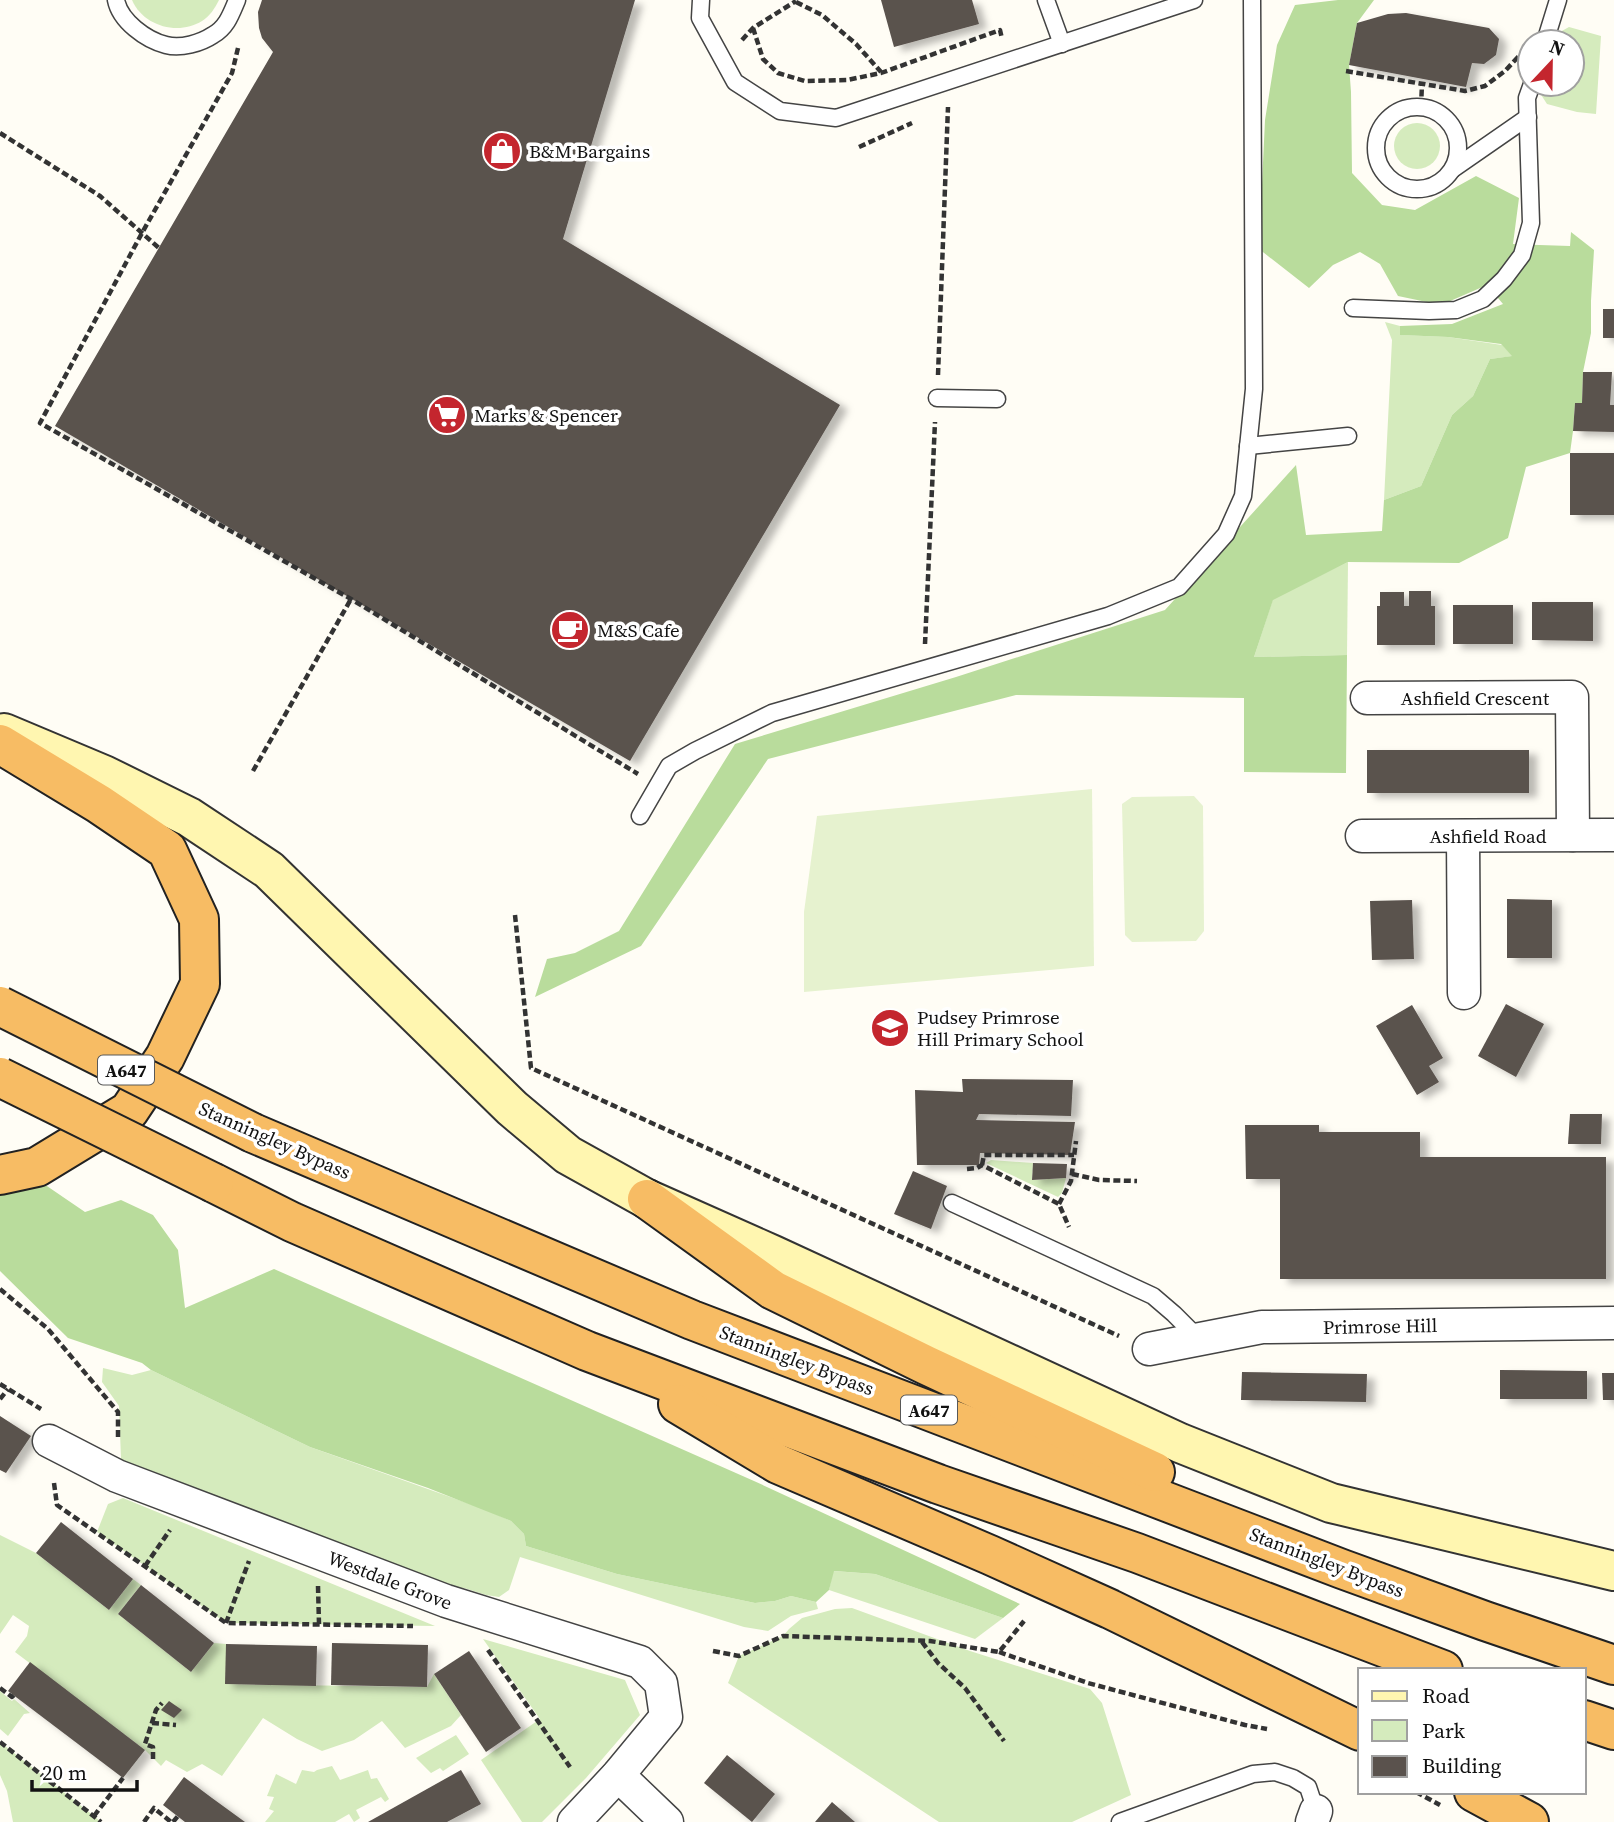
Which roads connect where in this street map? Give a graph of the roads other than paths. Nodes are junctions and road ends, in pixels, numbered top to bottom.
1 (116, 0) edge
2 (237, 0) edge
3 (701, 0) edge
4 (1046, 0) edge
5 (1194, 0) edge
6 (1252, 0) edge
7 (1558, 0) edge
8 (1549, 28) edge
9 (1062, 44) junction
10 (1527, 98) edge
11 (1528, 117) junction
12 (1452, 169) junction
13 (1353, 308) dead end
14 (937, 398) dead end
15 (997, 399) dead end
16 (1348, 436) dead end
17 (1248, 446) junction
18 (1367, 698) dead end
19 (0, 731) edge
20 (0, 744) edge
21 (640, 816) dead end
22 (1573, 835) junction
23 (1614, 835) edge
24 (1362, 836) dead end
25 (1463, 836) junction
26 (1464, 993) dead end
27 (0, 1006) edge
28 (0, 1077) edge
29 (0, 1175) edge
30 (647, 1199) junction
31 (952, 1203) dead end
32 (1614, 1323) edge
33 (1199, 1339) junction
34 (1149, 1349) road end
35 (587, 1351) junction
36 (49, 1441) road end
37 (1342, 1569) junction
38 (1614, 1571) edge
39 (1614, 1665) edge
40 (1438, 1668) edge
41 (1586, 1721) edge
42 (1358, 1730) edge
43 (1614, 1730) edge
44 (618, 1775) junction
45 (1478, 1794) edge
46 (1314, 1816) edge
47 (574, 1822) edge
48 (667, 1822) edge
49 (1121, 1822) edge
50 (1529, 1822) edge

1 - 2 lane
3 - 9 lane
4 - 9 lane
5 - 9 lane
6 - 17 lane
7 - 8 lane
10 - 11 lane
11 - 12 lane
11 - 13 lane
12 - 12 lane
14 - 15 lane
16 - 17 lane
17 - 21 lane
18 - 22 street, Ashfield Crescent
19 - 30 main road
20 - 29 highway
22 - 23 street, Ashfield Road
22 - 25 street, Ashfield Road
24 - 25 street, Ashfield Road
25 - 26 street
27 - 37 highway, Stanningley Bypass / A647, bridge
28 - 35 highway, bridge
30 - 37 highway, A647
30 - 38 main road
31 - 33 lane
32 - 33 street, Primrose Hill
33 - 34 street, Primrose Hill
35 - 40 highway
35 - 42 highway
36 - 44 street, Westdale Grove
37 - 39 highway, Stanningley Bypass / A647
41 - 43 highway
44 - 47 street
44 - 48 street
45 - 50 highway
46 - 49 lane

